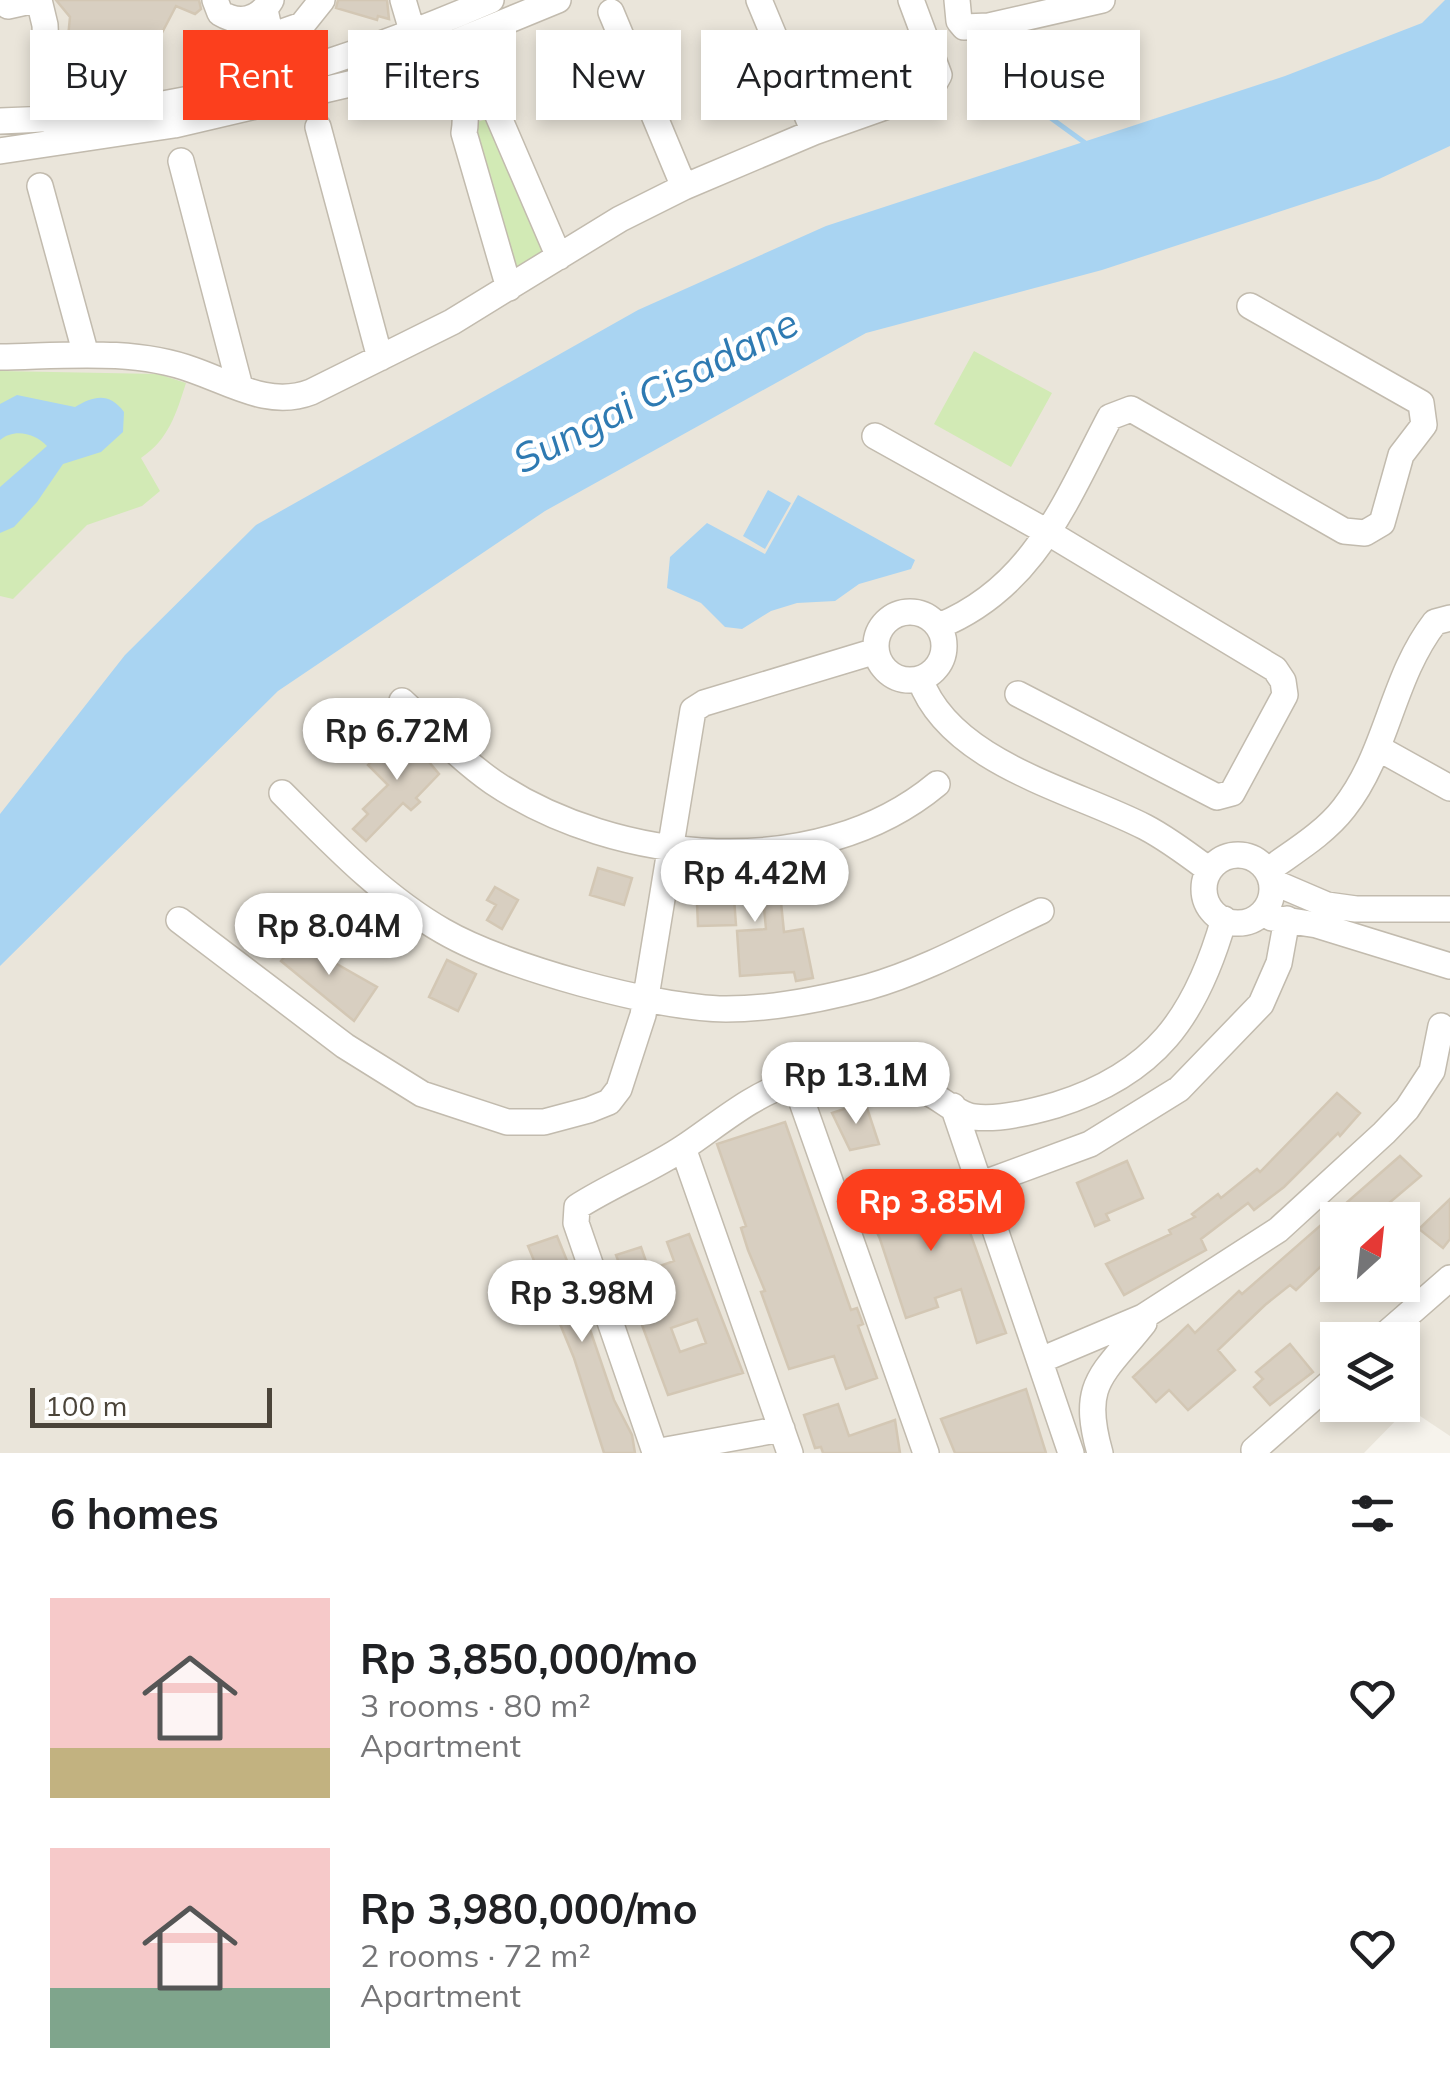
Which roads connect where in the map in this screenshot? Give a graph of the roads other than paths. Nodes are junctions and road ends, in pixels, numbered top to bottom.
1 (37, 0) edge
2 (215, 0) edge
3 (322, 0) edge
4 (403, 0) edge
5 (491, 0) edge
6 (558, 0) edge
7 (759, 0) edge
8 (911, 0) edge
9 (956, 0) edge
10 (1102, 0) edge
11 (268, 5) edge
12 (8, 6) dead end
13 (612, 12) dead end
14 (235, 20) junction
15 (45, 30) edge
16 (246, 30) edge
17 (261, 30) edge
18 (288, 30) edge
19 (412, 30) edge
20 (422, 30) edge
21 (489, 30) edge
22 (49, 120) edge
23 (188, 120) edge
24 (467, 120) edge
25 (501, 120) edge
26 (0, 121) edge
27 (318, 126) dead end
28 (814, 132) junction
29 (0, 151) edge
30 (181, 161) dead end
31 (40, 186) dead end
32 (684, 187) junction
33 (560, 257) junction
34 (508, 288) junction
35 (1250, 306) dead end
36 (86, 355) junction
37 (0, 357) edge
38 (380, 358) junction
39 (240, 387) junction
40 (875, 436) dead end
41 (1049, 532) junction
42 (1450, 618) edge
43 (939, 626) junction
44 (876, 652) junction
45 (920, 679) junction
46 (1018, 694) dead end
47 (402, 701) dead end
48 (1378, 748) junction
49 (937, 784) dead end
50 (1450, 788) edge
51 (282, 793) dead end
52 (672, 848) junction
53 (1209, 870) junction
54 (1269, 876) junction
55 (1450, 909) edge
56 (1041, 911) dead end
57 (1255, 918) junction
58 (1224, 919) junction
59 (1287, 919) junction
60 (178, 920) dead end
61 (1450, 966) edge
62 (646, 997) junction
63 (1441, 1026) dead end
64 (795, 1082) junction
65 (952, 1106) junction
66 (684, 1148) junction
67 (979, 1185) junction
68 (1450, 1278) edge
69 (1142, 1318) junction
70 (1400, 1322) edge
71 (1041, 1360) junction
72 (1320, 1392) edge
73 (786, 1441) edge
74 (706, 1447) edge
75 (1254, 1450) dead end
76 (655, 1452) edge
77 (926, 1453) edge
78 (1071, 1453) edge
79 (1100, 1453) edge

1 - 12 street
1 - 15 street
2 - 14 street
3 - 18 street
4 - 19 street
5 - 20 street
6 - 21 street
7 - 28 street
8 - 28 street
9 - 10 street
11 - 14 street
11 - 17 street
13 - 32 street
14 - 16 street
22 - 26 street
23 - 29 street
24 - 34 street
25 - 33 street
27 - 38 street
28 - 32 street
30 - 39 street
31 - 36 street
32 - 33 street
33 - 34 street
34 - 38 street
35 - 41 street
36 - 37 street
36 - 39 street
38 - 39 street
40 - 41 street
41 - 43 street
41 - 46 street
42 - 48 street
43 - 44 street
43 - 45 street
44 - 45 street
44 - 52 street
45 - 53 street
47 - 52 street
48 - 50 street
48 - 54 street
49 - 52 street
51 - 62 street
52 - 62 street
53 - 54 street
53 - 58 street
54 - 55 street
54 - 57 street
56 - 62 street
57 - 58 street
57 - 59 street
58 - 65 street
59 - 61 street
59 - 67 street
60 - 62 street
63 - 69 street
64 - 65 street
64 - 66 street
64 - 77 street
65 - 67 street
66 - 73 street
66 - 76 street
67 - 71 street
68 - 70 street
69 - 71 street
69 - 79 street
71 - 78 street
72 - 75 street
73 - 74 street
74 - 76 street

